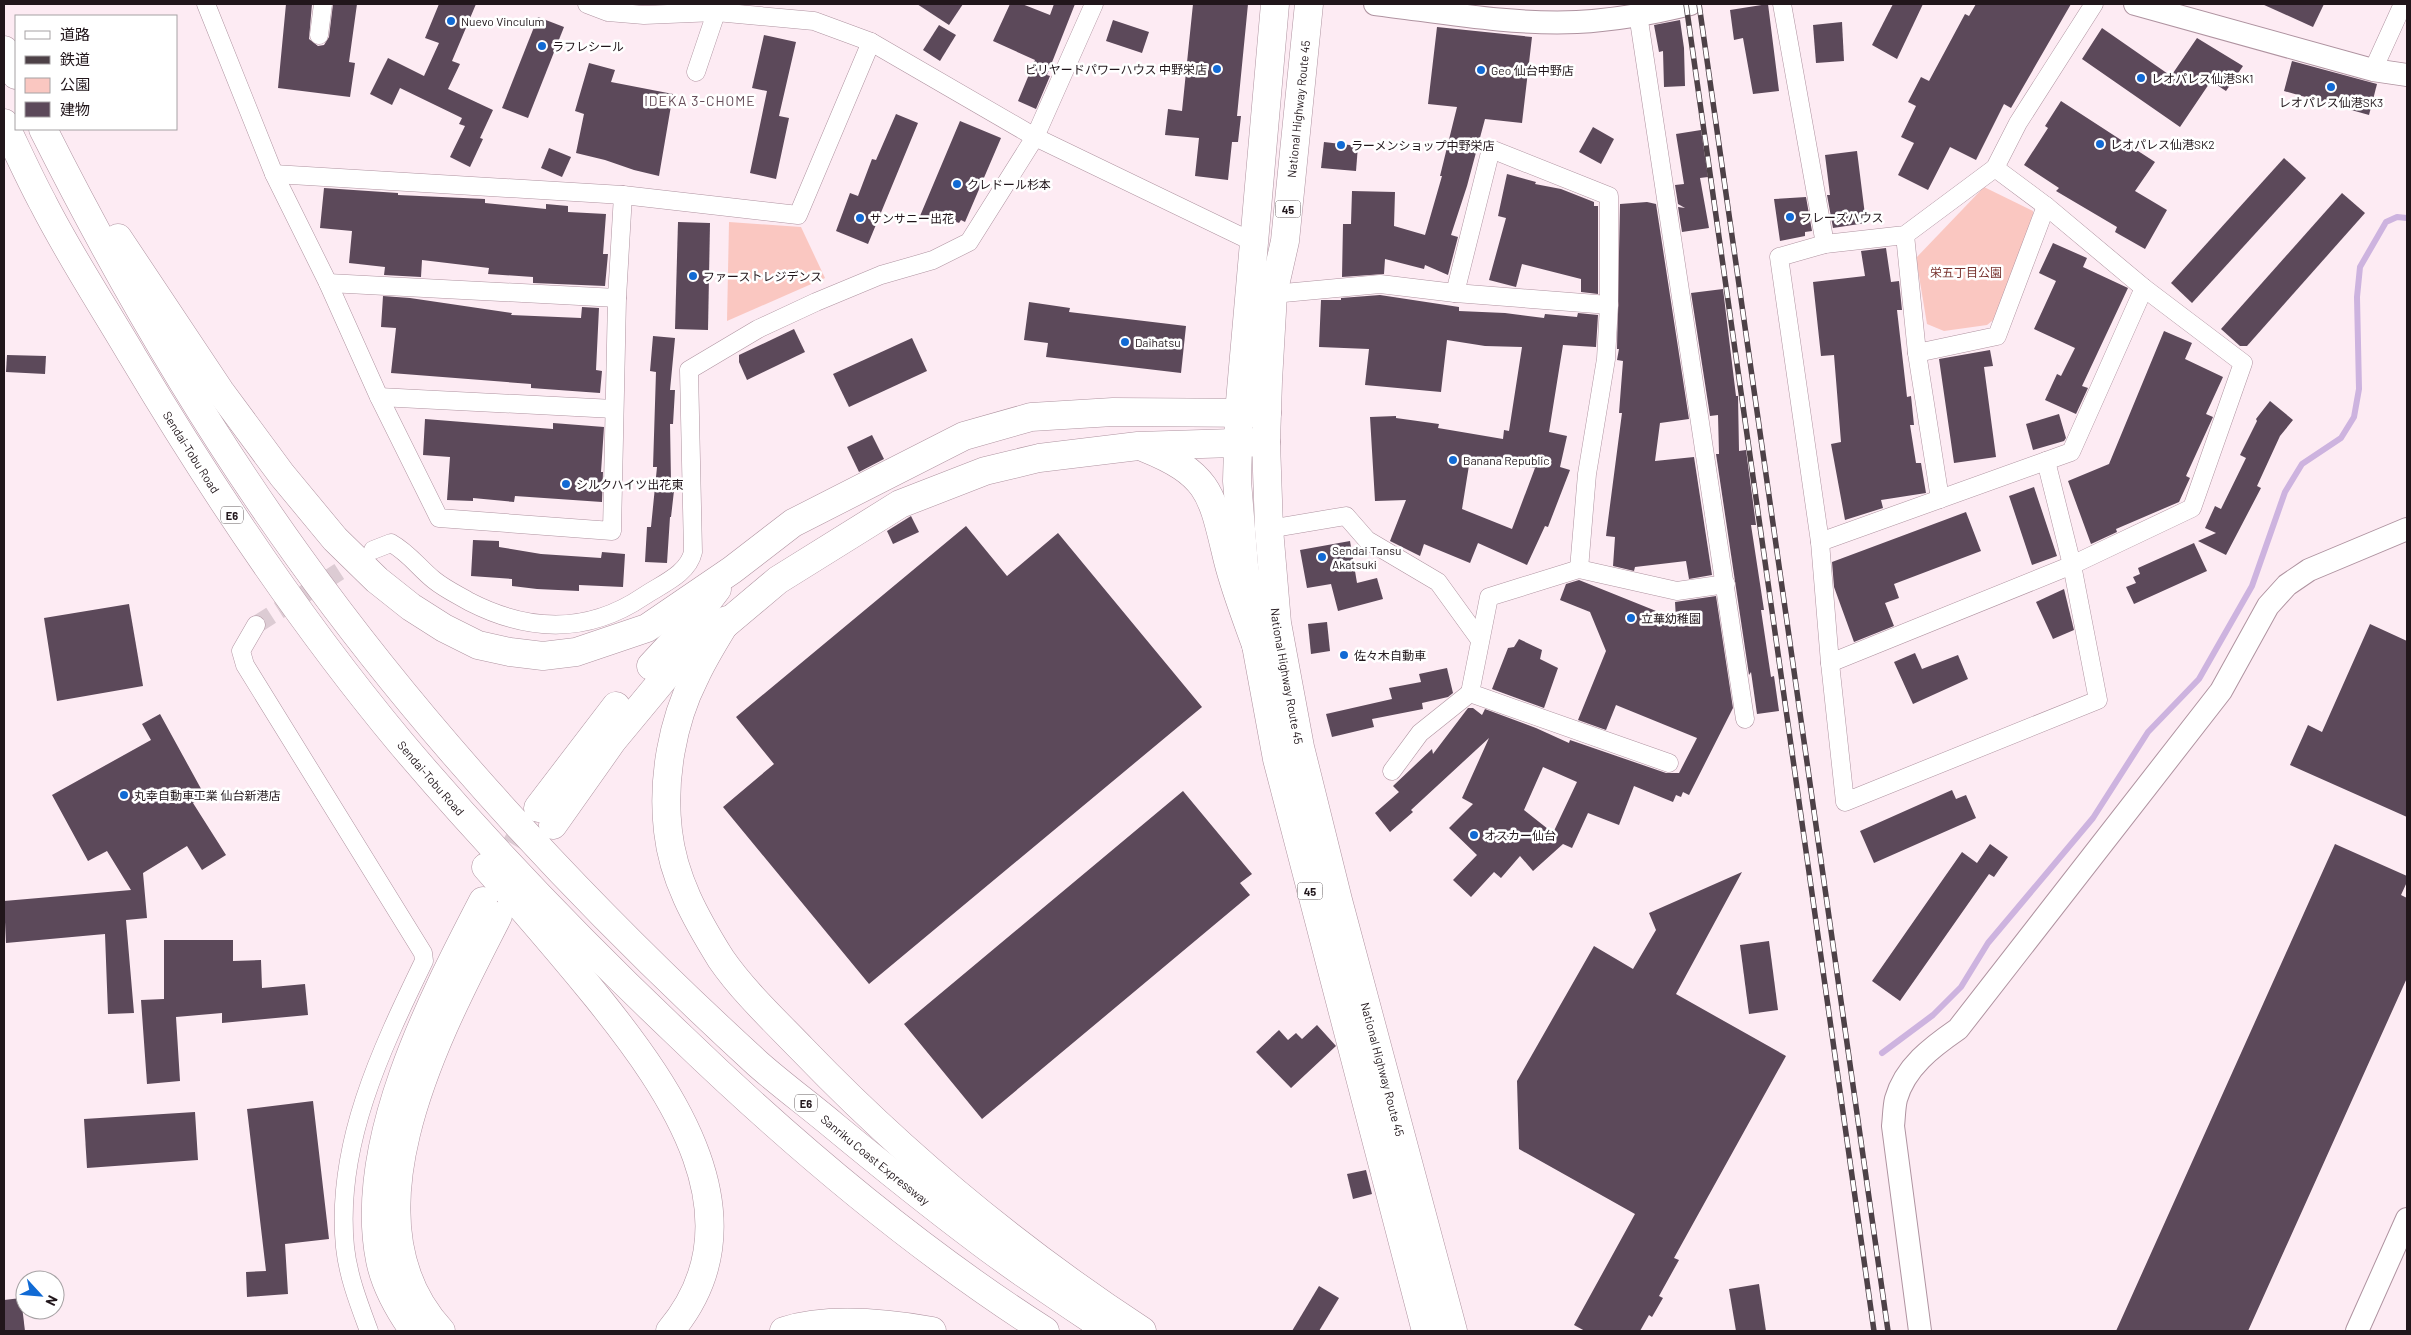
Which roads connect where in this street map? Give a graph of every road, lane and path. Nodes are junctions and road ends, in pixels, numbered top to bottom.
1 (206, 4) edge
2 (323, 4) edge
3 (587, 4) edge
4 (1094, 4) edge
5 (1275, 4) edge
6 (1309, 4) edge
7 (1375, 4) edge
8 (1690, 4) edge
9 (1782, 4) edge
10 (2094, 4) edge
11 (2135, 4) edge
12 (2402, 4) edge
13 (717, 8) edge
14 (1638, 14) junction
15 (319, 34) dead end
16 (872, 42) junction
17 (2373, 70) junction
18 (696, 72) dead end
19 (2407, 75) edge
20 (4, 123) edge
21 (44, 130) edge
22 (51, 130) edge
23 (1035, 137) junction
24 (1995, 168) junction
25 (274, 174) junction
26 (623, 195) junction
27 (2046, 206) junction
28 (1905, 235) junction
29 (1255, 243) junction
30 (1824, 244) junction
31 (328, 283) junction
32 (2144, 288) junction
33 (1455, 293) junction
34 (1273, 294) junction
35 (617, 298) junction
36 (1609, 305) junction
37 (1917, 352) junction
38 (379, 397) junction
39 (614, 409) junction
40 (1239, 413) junction
41 (1267, 413) junction
42 (1266, 442) junction
43 (1238, 443) junction
44 (1138, 446) junction
45 (2046, 461) junction
46 (1940, 499) junction
47 (1269, 529) junction
48 (2407, 529) edge
49 (1820, 542) junction
50 (373, 550) tunnel mouth
51 (2072, 565) junction
52 (1580, 569) junction
53 (732, 570) junction
54 (1726, 584) junction
55 (727, 620) junction
56 (256, 624) tunnel mouth
57 (319, 637) junction
58 (1480, 640) junction
59 (1256, 645) junction
60 (1830, 663) junction
61 (1470, 693) junction
62 (1745, 719) dead end
63 (1669, 763) dead end
64 (1392, 771) dead end
65 (541, 825) junction
66 (2407, 1219) edge
67 (369, 1331) edge
68 (414, 1331) edge
69 (441, 1331) edge
70 (670, 1331) edge
71 (784, 1331) edge
72 (932, 1331) edge
73 (1045, 1331) edge
74 (1109, 1331) edge
75 (1142, 1331) edge
76 (1426, 1331) edge
77 (1453, 1331) edge
78 (1920, 1331) edge
79 (2357, 1331) edge

1 - 25 street
2 - 15 street
3 - 13 street
4 - 23 street
5 - 29 highway, National Highway Route 45 / 45
6 - 34 highway, National Highway Route 45 / 45
7 - 14 street
8 - 14 street
9 - 30 street
10 - 24 street
11 - 17 street
12 - 17 street
13 - 16 street
13 - 18 street
14 - 54 street
16 - 23 street
16 - 26 street
17 - 19 street
20 - 57 highway, Sendai-Tobu Road / E6
21 - 65 highway, E6
22 - 53 highway
23 - 29 street
23 - 50 street
24 - 27 street
24 - 28 street
25 - 26 street
25 - 31 street
26 - 35 street
27 - 32 street
27 - 37 street
28 - 30 street
28 - 37 street
29 - 40 highway, National Highway Route 45 / 45
30 - 49 street
31 - 35 street
31 - 38 street
32 - 45 street
32 - 51 street
33 - 34 street
33 - 36 street
33 - 36 street
34 - 41 highway, National Highway Route 45 / 45
35 - 39 street
36 - 52 street
37 - 46 street
38 - 39 street
38 - 39 street
40 - 41 highway
40 - 43 highway, National Highway Route 45 / 45
40 - 53 highway
41 - 42 highway, National Highway Route 45 / 45
42 - 43 highway
42 - 47 highway, National Highway Route 45 / 45
43 - 44 highway
43 - 59 highway, National Highway Route 45 / 45
44 - 55 highway
44 - 59 highway
45 - 46 street
45 - 51 street
46 - 49 street
47 - 58 street
47 - 77 highway, National Highway Route 45 / 45
48 - 78 street
49 - 60 street
51 - 60 street
51 - 60 street
52 - 54 street
52 - 58 street
53 - 65 highway
54 - 62 street
55 - 65 highway
55 - 75 highway
56 - 67 street
57 - 70 highway
57 - 73 highway, Sendai-Tobu Road / E6
58 - 61 street
59 - 76 highway, National Highway Route 45 / 45
61 - 63 street
61 - 64 street
65 - 74 highway, Sanriku Coast Expressway / E6
66 - 79 street
68 - 69 highway
71 - 72 highway

